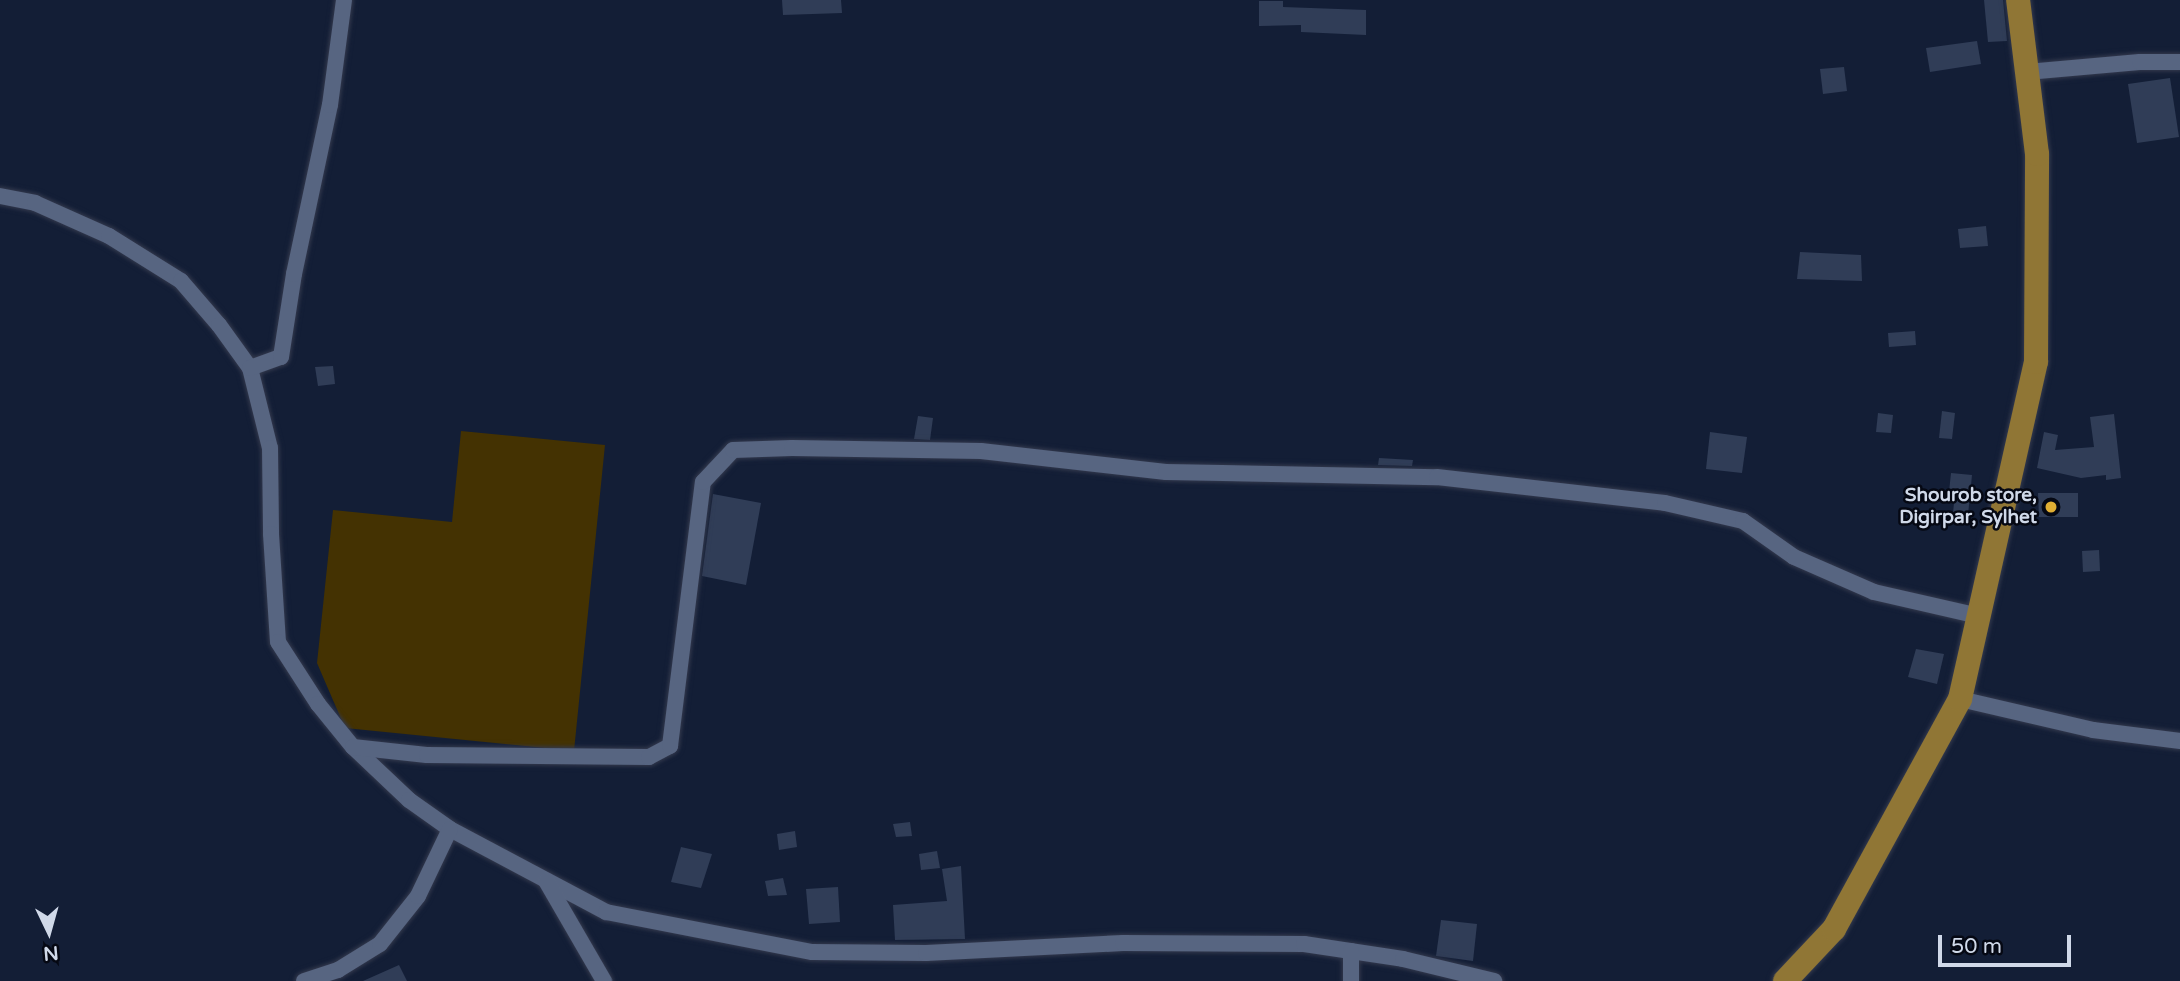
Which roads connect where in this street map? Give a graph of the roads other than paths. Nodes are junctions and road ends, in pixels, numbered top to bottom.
1 (344, 0) edge
2 (2018, 0) edge
3 (2180, 62) edge
4 (2027, 72) junction
5 (0, 196) edge
6 (250, 368) junction
7 (1979, 616) junction
8 (1960, 699) junction
9 (2180, 741) edge
10 (353, 747) junction
11 (450, 829) junction
12 (546, 881) junction
13 (1350, 951) junction
14 (304, 981) edge
15 (604, 981) edge
16 (1351, 981) edge
17 (1494, 981) edge
18 (1785, 981) edge

1 - 6 street
2 - 4 highway
3 - 4 street
4 - 7 highway
5 - 6 street
6 - 10 street
7 - 8 highway
7 - 10 street
8 - 9 street
8 - 18 highway
10 - 11 street
11 - 12 street
11 - 14 street
12 - 13 street
12 - 15 street
13 - 16 street
13 - 17 street

